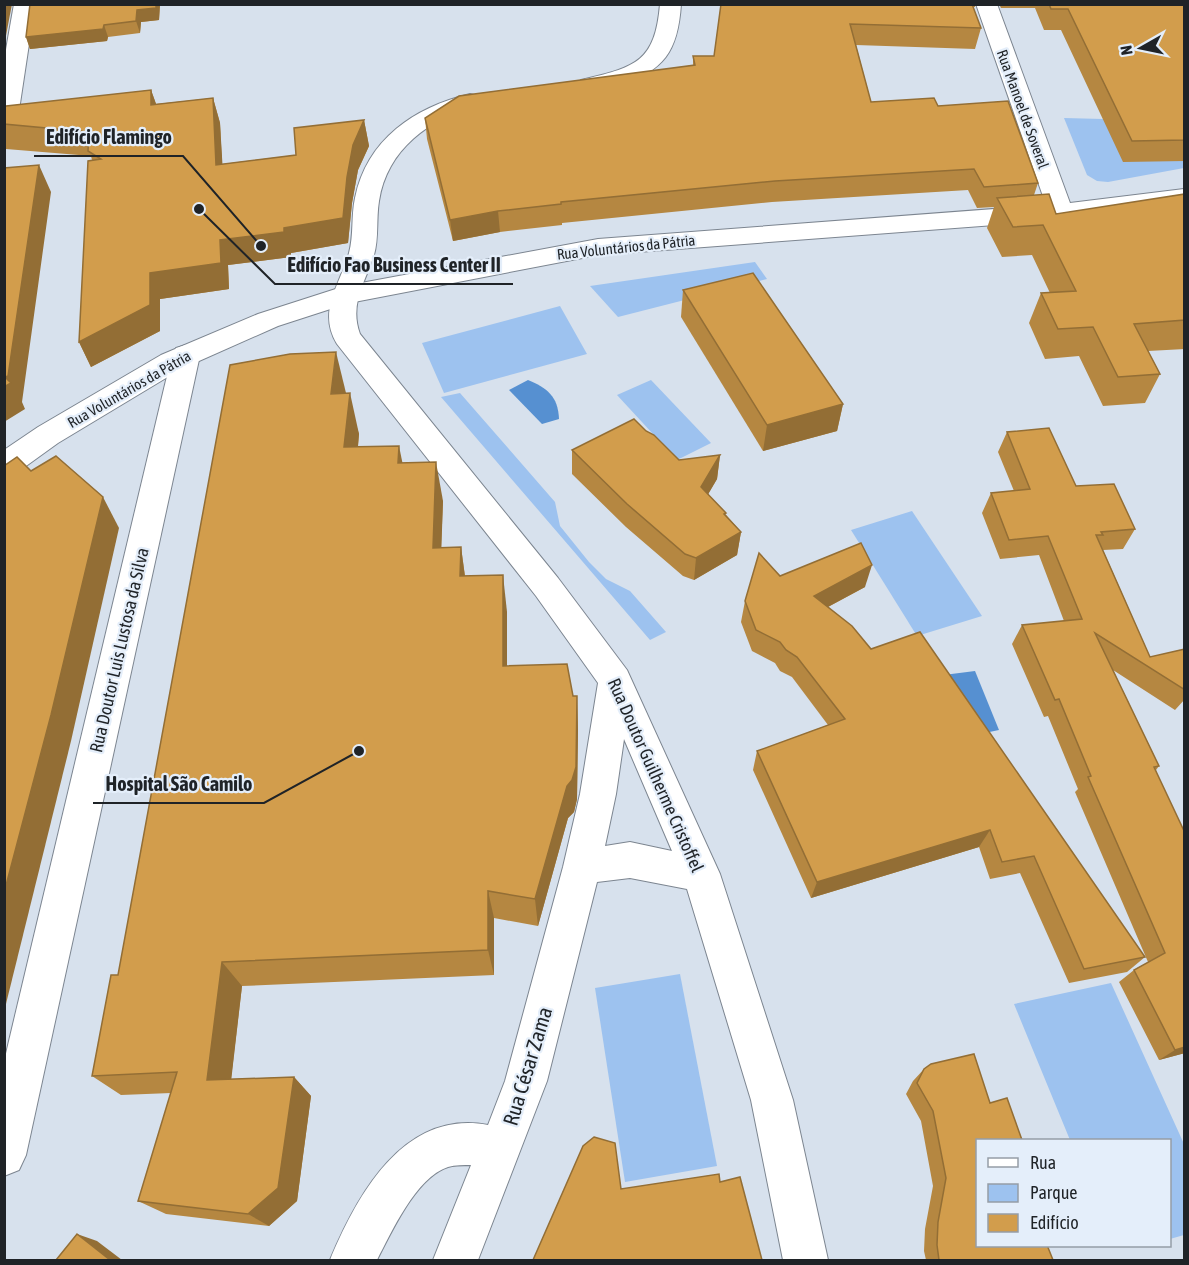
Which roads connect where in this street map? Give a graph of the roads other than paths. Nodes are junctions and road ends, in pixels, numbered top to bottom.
1 (25, 4) edge
2 (671, 4) edge
3 (982, 12) edge
4 (13, 35) edge
5 (568, 88) edge
6 (493, 98) edge
7 (6, 127) edge
8 (1185, 197) edge
9 (1061, 212) junction
10 (345, 295) junction
11 (186, 355) junction
12 (4, 466) edge
13 (615, 680) junction
14 (582, 867) junction
15 (701, 874) junction
16 (501, 1149) junction
17 (4, 1155) edge
18 (353, 1260) edge
19 (456, 1260) edge
20 (806, 1260) edge

1 - 4 street
2 - 5 street
3 - 9 street, Rua Manoel de Soveral
4 - 7 street
6 - 10 street, Rua Doutor Guilherme Cristoffel
8 - 9 street, Rua Voluntários da Pátria
9 - 10 street, Rua Voluntários da Pátria
10 - 11 street, Rua Voluntários da Pátria
10 - 13 street, Rua Doutor Guilherme Cristoffel
11 - 12 street, Rua Voluntários da Pátria
11 - 17 street, Rua Doutor Luis Lustosa da Silva
13 - 14 street, Rua César Zama
13 - 15 street, Rua Doutor Guilherme Cristoffel
14 - 15 street
14 - 16 street, Rua César Zama
15 - 20 street, Rua Doutor Guilherme Cristoffel
16 - 18 street
16 - 19 street, Rua César Zama

